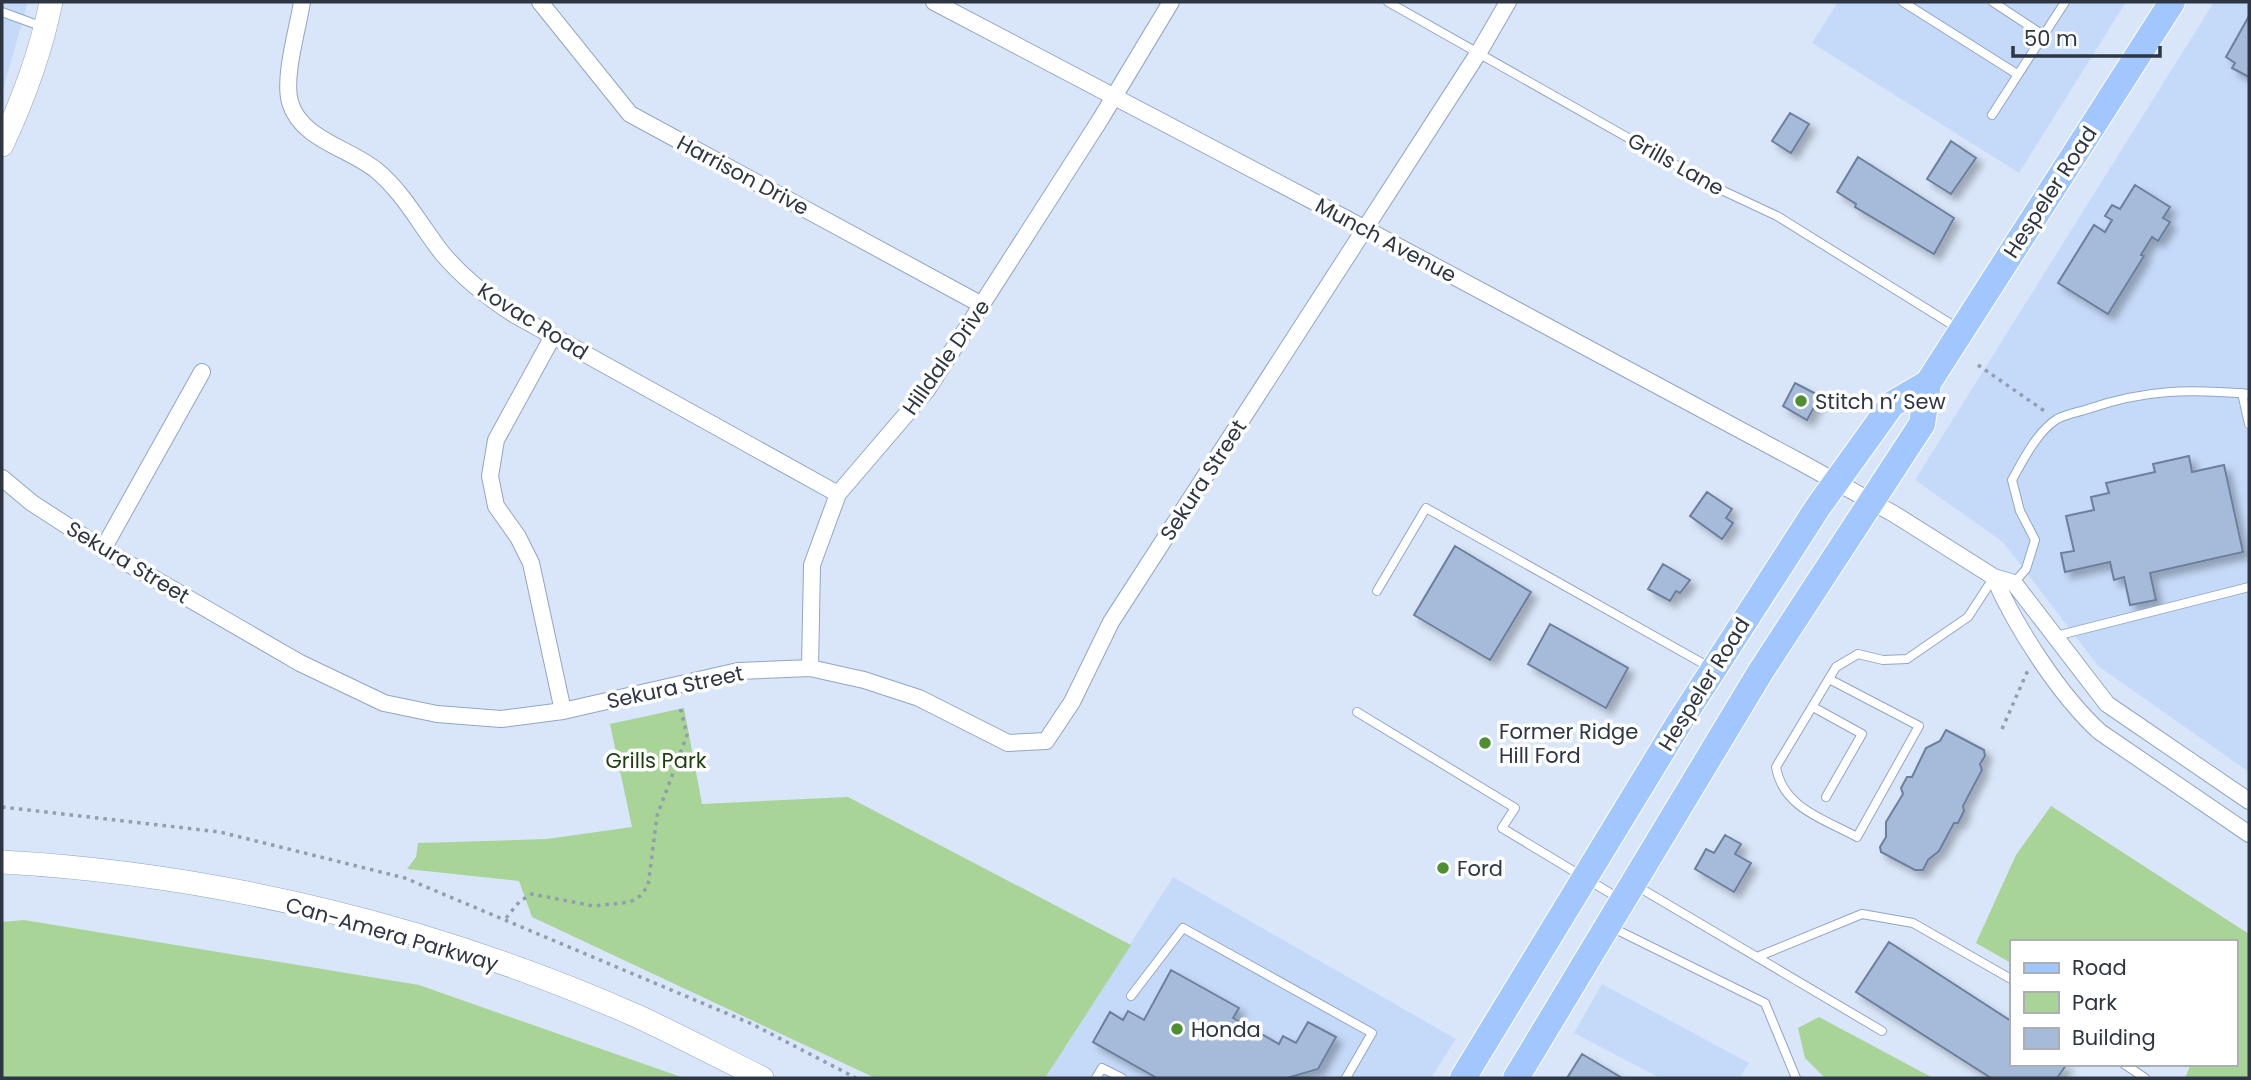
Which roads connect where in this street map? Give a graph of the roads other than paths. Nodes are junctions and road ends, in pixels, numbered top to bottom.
1 (51, 2) edge
2 (302, 2) edge
3 (540, 2) edge
4 (934, 2) edge
5 (1171, 2) edge
6 (1388, 2) edge
7 (1508, 2) edge
8 (1903, 2) edge
9 (1993, 2) edge
10 (2065, 2) edge
11 (2172, 2) edge
12 (2, 12) edge
13 (46, 27) junction
14 (2043, 35) junction
15 (1479, 52) junction
16 (2017, 75) junction
17 (1115, 96) junction
18 (1992, 115) dead end
19 (2, 145) edge
20 (1365, 229) junction
21 (982, 305) junction
22 (1962, 330) junction
23 (553, 336) junction
24 (202, 372) dead end
25 (1928, 383) junction
26 (2246, 394) edge
27 (2249, 424) edge
28 (2, 478) edge
29 (1836, 482) junction
30 (838, 494) junction
31 (1871, 501) junction
32 (103, 549) junction
33 (1994, 577) junction
34 (2014, 583) junction
35 (2249, 587) edge
36 (1377, 591) dead end
37 (2056, 636) junction
38 (810, 668) junction
39 (1713, 669) junction
40 (1829, 679) junction
41 (1813, 707) junction
42 (563, 711) junction
43 (1357, 712) dead end
44 (1826, 797) dead end
45 (2249, 801) edge
46 (2249, 834) edge
47 (2, 862) edge
48 (1583, 878) junction
49 (1628, 892) junction
50 (1608, 925) junction
51 (1757, 957) junction
52 (2010, 978) edge
53 (1131, 996) dead end
54 (1882, 1031) dead end
55 (2127, 1066) edge
56 (762, 1078) edge
57 (1096, 1078) edge
58 (1122, 1078) edge
59 (1346, 1078) edge
60 (1463, 1078) edge
61 (1516, 1078) edge
62 (1796, 1078) edge
63 (2145, 1078) edge

1 - 13 main road
2 - 23 street, Kovac Road
3 - 21 street, Harrison Drive
4 - 17 street, Munch Avenue
5 - 17 street, Hilldale Drive
6 - 15 lane, Grills Lane
7 - 15 street, Sekura Street
8 - 16 lane
9 - 14 lane
10 - 14 lane
11 - 22 main road, Hespeler Road
12 - 13 lane
13 - 19 main road
14 - 16 lane
15 - 20 street, Sekura Street
15 - 22 lane, Grills Lane
16 - 18 lane
17 - 20 street, Munch Avenue
17 - 21 street, Hilldale Drive
20 - 29 street, Munch Avenue
20 - 38 street, Sekura Street
21 - 30 street, Hilldale Drive
22 - 25 main road, Hespeler Road
23 - 30 street, Kovac Road
23 - 42 street
24 - 32 street
25 - 29 main road, Hespeler Road
25 - 31 main road, Hespeler Road
26 - 27 lane
26 - 34 lane
28 - 32 street, Sekura Street
29 - 31 street, Munch Avenue
29 - 39 main road, Hespeler Road
30 - 38 street, Hilldale Drive
31 - 33 street, Munch Avenue
31 - 49 main road, Hespeler Road
32 - 42 street, Sekura Street
33 - 34 street, Munch Avenue
33 - 40 lane
33 - 46 street
34 - 37 street
35 - 37 lane
36 - 39 lane
37 - 45 street
38 - 42 street, Sekura Street
39 - 48 main road, Hespeler Road
40 - 41 lane
40 - 41 lane
41 - 44 lane
43 - 48 lane
47 - 56 main road, Can-Amera Parkway
48 - 49 lane
48 - 60 main road, Hespeler Road
49 - 50 main road, Hespeler Road
49 - 51 lane
50 - 61 main road, Hespeler Road
50 - 62 lane
51 - 52 lane
51 - 54 lane
53 - 59 lane
55 - 63 lane
57 - 58 lane

